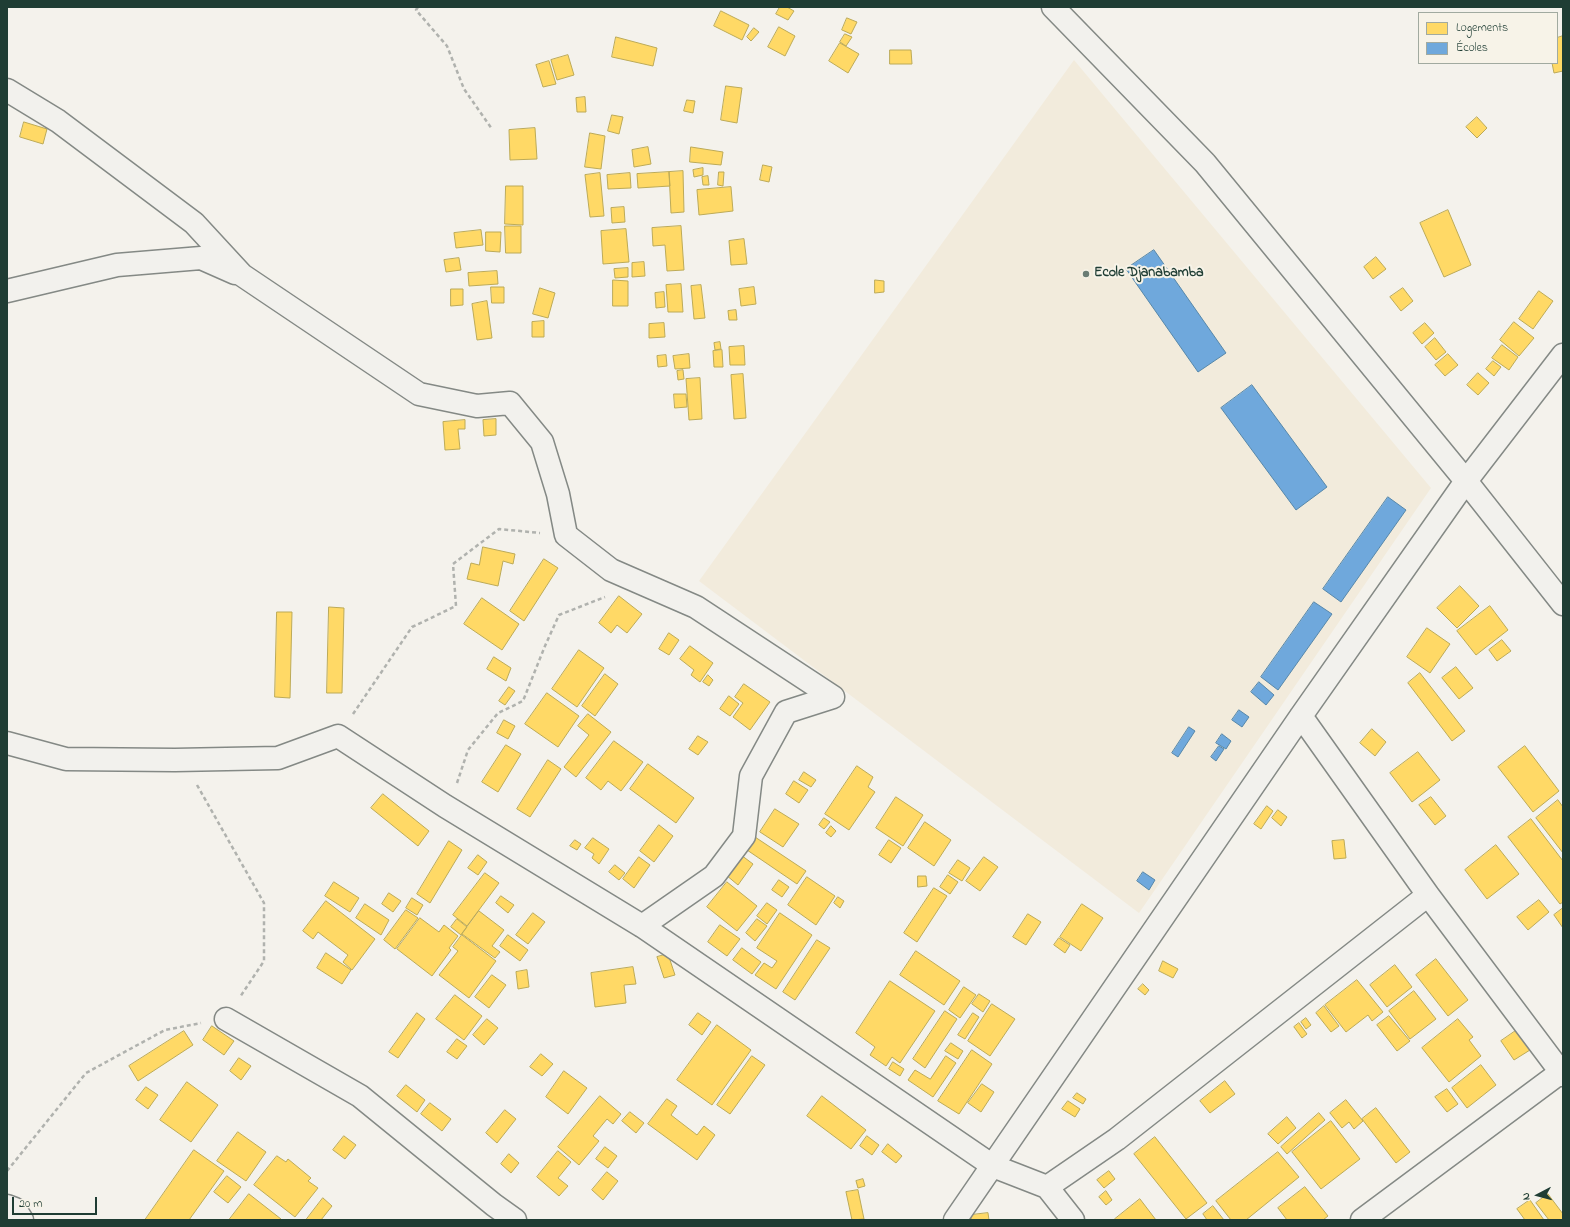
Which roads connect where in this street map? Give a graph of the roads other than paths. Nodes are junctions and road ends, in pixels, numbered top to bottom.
1 (1053, 7) edge
2 (7, 90) edge
3 (242, 275) junction
4 (7, 291) edge
5 (1563, 355) edge
6 (1466, 481) junction
7 (1563, 604) edge
8 (1301, 716) junction
9 (7, 742) edge
10 (1428, 895) junction
11 (642, 926) junction
12 (226, 1019) road end
13 (1562, 1074) edge
14 (993, 1166) junction
15 (1047, 1187) junction
16 (7, 1206) edge
17 (22, 1220) edge
18 (515, 1220) edge
19 (955, 1220) edge
20 (1072, 1220) edge
21 (1362, 1220) edge

1 - 6 street
2 - 3 street
3 - 4 street
3 - 11 street
5 - 6 street
6 - 7 street
6 - 8 street
8 - 10 street
8 - 14 street
9 - 11 street
10 - 13 street
10 - 15 street
11 - 14 street
12 - 18 street
13 - 21 street
14 - 15 street
14 - 19 street
15 - 20 street
16 - 17 street

